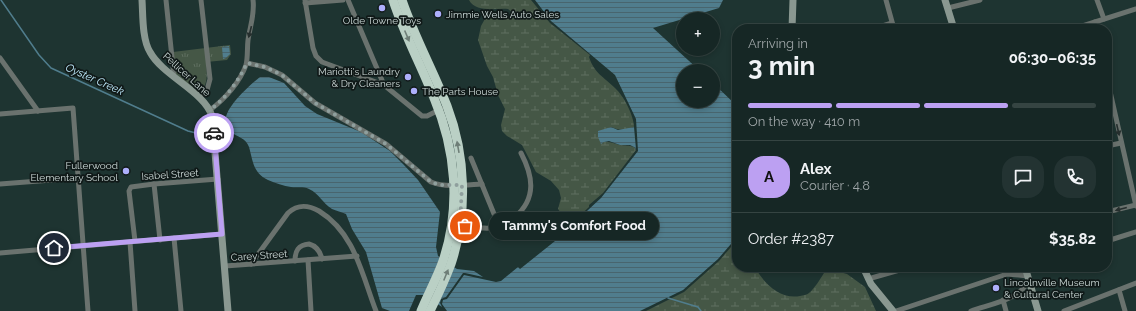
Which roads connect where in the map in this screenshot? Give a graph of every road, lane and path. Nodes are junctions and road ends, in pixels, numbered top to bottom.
1 (142, 0) edge
2 (166, 0) edge
3 (202, 0) edge
4 (253, 0) edge
5 (343, 0) edge
6 (348, 0) edge
7 (393, 0) edge
8 (402, 0) edge
9 (793, 0) edge
10 (886, 0) edge
11 (945, 0) edge
12 (980, 0) edge
13 (1097, 0) edge
14 (305, 2) edge
15 (948, 8) junction
16 (1136, 9) edge
17 (1104, 19) junction
18 (1094, 22) joint
19 (892, 23) joint
20 (792, 24) edge
21 (889, 24) edge
22 (953, 24) edge
23 (1088, 24) edge
24 (0, 58) edge
25 (2, 63) edge
26 (247, 63) junction
27 (174, 77) junction
28 (384, 85) junction
29 (199, 98) junction
30 (1112, 101) edge
31 (443, 108) junction
32 (38, 111) junction
33 (211, 113) junction
34 (0, 114) edge
35 (1121, 143) junction
36 (1112, 145) edge
37 (521, 153) dead end
38 (471, 158) dead end
39 (78, 178) junction
40 (218, 179) junction
41 (0, 184) edge
42 (154, 184) junction
43 (482, 184) junction
44 (458, 185) junction
45 (1136, 206) edge
46 (1112, 211) edge
47 (460, 225) junction
48 (499, 226) junction
49 (1136, 232) edge
50 (222, 234) junction
51 (174, 238) junction
52 (1112, 239) edge
53 (160, 240) junction
54 (133, 242) junction
55 (84, 245) junction
56 (0, 253) edge
57 (356, 256) junction
58 (322, 259) junction
59 (308, 260) junction
60 (295, 261) junction
61 (252, 264) junction
62 (224, 266) junction
63 (865, 272) edge
64 (890, 272) edge
65 (1027, 272) edge
66 (1029, 278) junction
67 (868, 279) junction
68 (1136, 283) edge
69 (1119, 290) junction
70 (1003, 300) junction
71 (88, 311) edge
72 (135, 311) edge
73 (181, 311) edge
74 (228, 311) edge
75 (311, 311) edge
76 (376, 311) edge
77 (421, 311) edge
78 (430, 311) edge
79 (893, 311) edge
80 (896, 311) edge
81 (971, 311) edge
82 (1006, 311) edge
83 (1038, 311) edge
84 (1064, 311) edge
85 (1125, 311) edge

1 - 27 main road, Pellicer Lane
2 - 27 street
3 - 29 street
4 -> 26 street
5 - 14 street
6 - 28 street
7 -> 31 highway
8 - 31 highway
9 - 20 main road
10 - 19 street
11 - 15 main road
12 - 15 street
13 - 17 street
14 - 28 street
15 - 22 main road
16 - 17 street
17 - 18 street
18 - 23 street
19 - 21 street
24 - 25 street
25 - 32 street
26 - 33 street
26 - 44 street
27 - 29 main road, Pellicer Lane
28 - 31 street
29 - 33 main road, Pellicer Lane
30 -> 35 street
31 - 44 highway
32 - 34 street
32 - 39 street
33 - 40 main road
35 - 36 street
35 - 45 street
37 - 48 street
38 - 43 street
39 - 41 street
39 - 55 street
40 - 42 street, Isabel Street
40 - 50 main road
42 - 53 street
42 - 54 street, Isabel Street
43 - 44 street
43 - 48 street
44 - 47 highway
44 - 77 highway
45 -> 46 street
47 - 48 street
78 -> 47 highway
49 - 52 street
50 - 51 street
50 - 62 main road
51 - 53 street
51 - 73 street
53 - 54 street
54 - 55 street
54 - 72 street
55 - 56 street
55 - 71 street
57 - 58 street, Carey Street
57 - 61 street
57 - 76 street
58 - 59 street, Carey Street
58 - 60 street, Carey Street
59 - 60 street, Carey Street
59 - 75 street
60 - 61 street, Carey Street
61 - 62 street, Carey Street
62 - 74 main road
63 - 67 main road
64 - 67 street
65 - 66 main road
66 - 70 street
66 - 80 street
66 - 83 main road
67 - 79 main road
68 - 69 street
69 - 84 street
69 - 85 street
70 - 81 street
70 - 82 street

